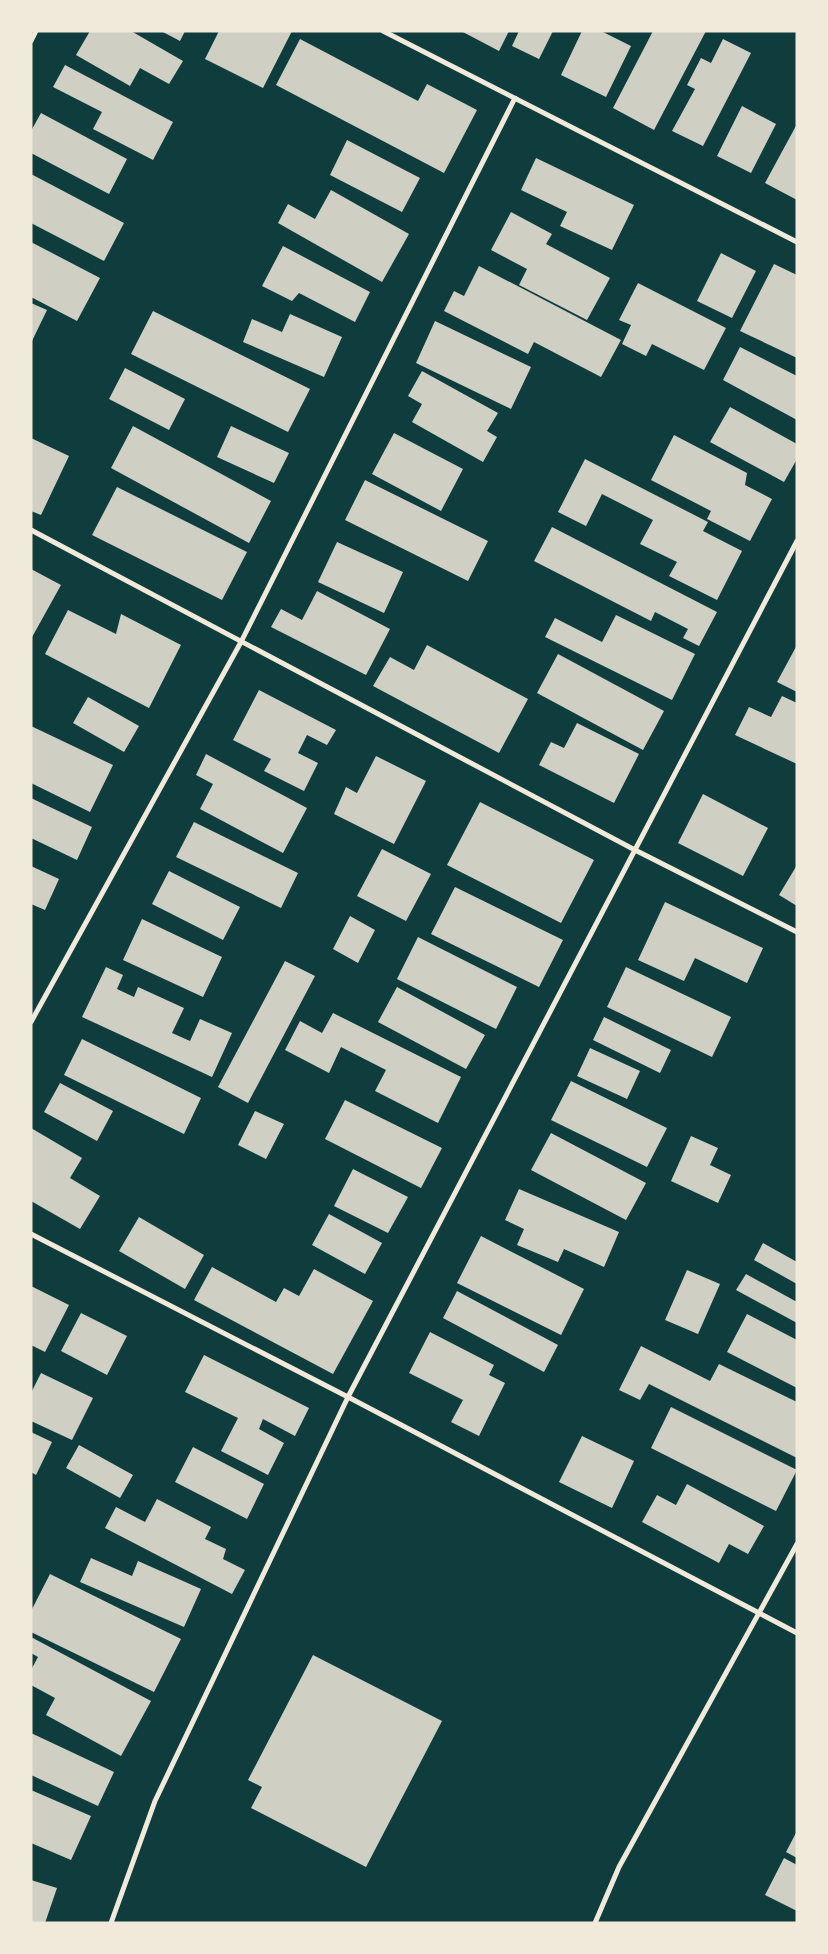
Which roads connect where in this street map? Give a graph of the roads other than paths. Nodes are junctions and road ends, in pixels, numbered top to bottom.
1 (36, 31) edge
2 (383, 31) edge
3 (31, 41) edge
4 (515, 98) junction
5 (797, 242) edge
6 (31, 530) edge
7 (797, 541) edge
8 (241, 642) junction
9 (635, 850) junction
10 (797, 932) edge
11 (31, 1022) edge
12 (31, 1234) edge
13 (348, 1397) junction
14 (797, 1544) edge
15 (760, 1614) junction
16 (797, 1633) edge
17 (111, 1923) edge
18 (595, 1923) edge

1 - 3 street
2 - 4 street
4 - 5 street
4 - 8 street
6 - 8 street
7 - 9 street
8 - 9 street
8 - 11 street
9 - 10 street
9 - 13 street
12 - 13 street
13 - 15 street
13 - 17 street
14 - 15 street
15 - 16 street
15 - 18 street

